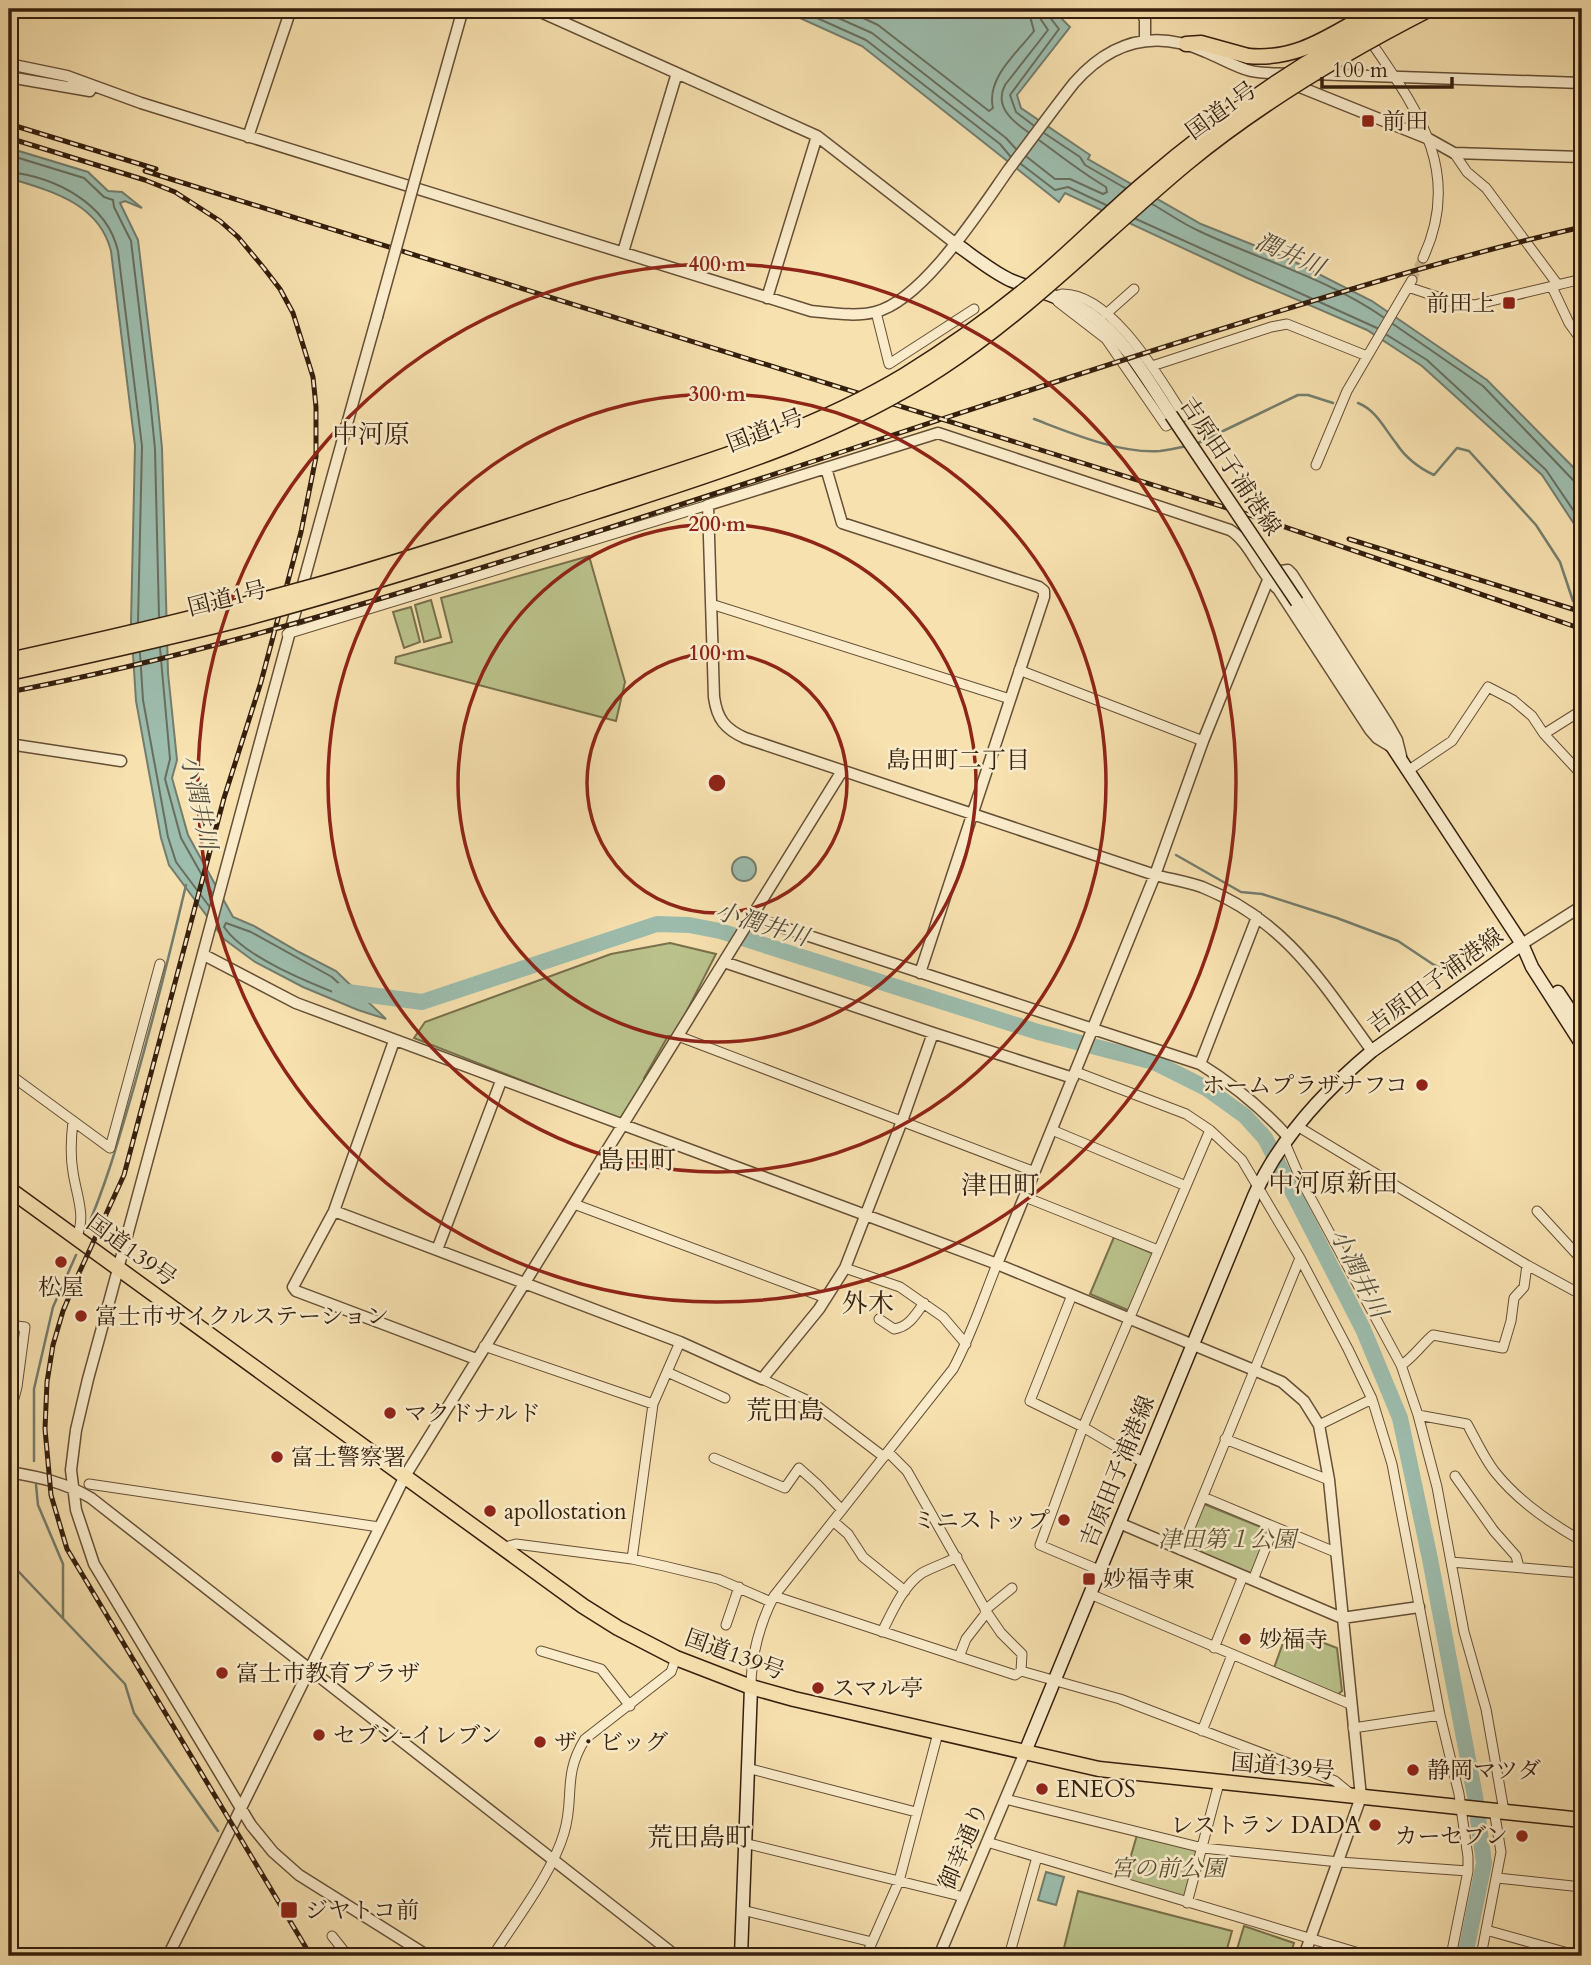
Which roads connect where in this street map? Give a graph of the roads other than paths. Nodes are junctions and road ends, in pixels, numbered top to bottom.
1 (291, 9) edge
2 (454, 9) edge
3 (463, 9) edge
4 (469, 9) edge
5 (534, 9) edge
6 (1141, 9) edge
7 (1349, 9) edge
8 (1379, 9) edge
9 (1403, 9) edge
10 (1430, 9) edge
11 (1439, 9) edge
12 (456, 35) junction
13 (1145, 40) junction
14 (1371, 41) junction
15 (1186, 44) junction
16 (9, 64) edge
17 (1268, 73) junction
18 (677, 74) junction
19 (9, 77) edge
20 (1394, 77) junction
21 (1582, 83) edge
22 (141, 103) junction
23 (817, 136) junction
24 (248, 137) junction
25 (1429, 139) junction
26 (1454, 153) junction
27 (1582, 157) edge
28 (956, 244) junction
29 (623, 252) junction
30 (1423, 258) tunnel mouth
31 (1582, 279) edge
32 (1555, 286) junction
33 (1134, 289) dead end
34 (1054, 296) junction
35 (767, 298) junction
36 (974, 309) dead end
37 (876, 313) junction
38 (1106, 314) junction
39 (1582, 341) edge
40 (1367, 356) junction
41 (1152, 366) junction
42 (1316, 465) dead end
43 (826, 468) junction
44 (708, 505) junction
45 (1268, 580) junction
46 (711, 604) junction
47 (288, 634) junction
48 (9, 660) edge
49 (1019, 670) junction
50 (9, 673) edge
51 (1010, 699) junction
52 (1582, 710) edge
53 (1544, 734) junction
54 (1203, 741) junction
55 (9, 744) edge
56 (1393, 747) junction
57 (121, 761) dead end
58 (1406, 765) junction
59 (842, 771) junction
60 (1582, 775) edge
61 (972, 813) junction
62 (1155, 875) junction
63 (1582, 906) edge
64 (1257, 917) junction
65 (749, 921) junction
66 (1522, 944) junction
67 (204, 955) junction
68 (725, 959) junction
69 (160, 964) dead end
70 (920, 973) junction
71 (1582, 1028) edge
72 (1093, 1029) junction
73 (933, 1033) junction
74 (678, 1036) junction
75 (394, 1041) junction
76 (1582, 1045) edge
77 (1372, 1051) junction
78 (1200, 1064) junction
79 (9, 1074) edge
80 (1074, 1075) junction
81 (501, 1081) junction
82 (73, 1121) junction
83 (902, 1121) junction
84 (623, 1125) junction
85 (1297, 1126) junction
86 (1210, 1129) junction
87 (1052, 1130) junction
88 (1286, 1142) junction
89 (1035, 1172) junction
90 (1186, 1185) junction
91 (1260, 1185) junction
92 (9, 1189) edge
93 (1025, 1197) junction
94 (574, 1205) junction
95 (334, 1211) junction
96 (1537, 1211) dead end
97 (864, 1214) junction
98 (76, 1238) junction
99 (437, 1250) junction
100 (1158, 1250) junction
101 (1300, 1258) junction
102 (1582, 1260) edge
103 (997, 1264) junction
104 (1527, 1265) junction
105 (118, 1268) junction
106 (845, 1268) junction
107 (525, 1282) junction
108 (1072, 1295) junction
109 (1582, 1295) edge
110 (826, 1298) junction
111 (924, 1303) junction
112 (1129, 1317) junction
113 (879, 1319) dead end
114 (9, 1325) edge
115 (680, 1342) junction
116 (1193, 1343) junction
117 (966, 1344) junction
118 (484, 1346) junction
119 (476, 1359) junction
120 (1401, 1364) junction
121 (1254, 1370) junction
122 (667, 1372) junction
123 (762, 1379) junction
124 (13, 1387) edge
125 (724, 1398) dead end
126 (1371, 1399) junction
127 (653, 1404) junction
128 (1418, 1415) junction
129 (9, 1417) edge
130 (1318, 1425) junction
131 (1083, 1427) junction
132 (1225, 1438) junction
133 (886, 1455) junction
134 (714, 1458) dead end
135 (1144, 1463) junction
136 (9, 1472) edge
137 (405, 1476) junction
138 (1455, 1476) dead end
139 (1329, 1480) junction
140 (89, 1484) dead end
141 (73, 1487) junction
142 (1203, 1497) junction
143 (842, 1510) junction
144 (833, 1521) junction
145 (1119, 1523) junction
146 (379, 1527) junction
147 (1274, 1527) junction
148 (1582, 1541) edge
149 (502, 1548) junction
150 (1181, 1550) junction
151 (1335, 1552) junction
152 (957, 1557) junction
153 (632, 1559) junction
154 (1451, 1562) junction
155 (1519, 1567) junction
156 (1099, 1570) junction
157 (1582, 1572) edge
158 (1248, 1578) junction
159 (739, 1587) junction
160 (1012, 1588) dead end
161 (905, 1591) junction
162 (1090, 1594) junction
163 (773, 1599) junction
164 (1419, 1606) junction
165 (986, 1611) junction
166 (1342, 1618) junction
167 (726, 1625) dead end
168 (882, 1632) junction
169 (1214, 1648) junction
170 (541, 1651) dead end
171 (1232, 1655) junction
172 (959, 1657) junction
173 (676, 1658) junction
174 (310, 1668) junction
175 (1021, 1671) junction
176 (1054, 1680) junction
177 (751, 1687) junction
178 (1350, 1704) junction
179 (630, 1706) junction
180 (1440, 1715) junction
181 (1353, 1728) junction
182 (1202, 1731) junction
183 (938, 1732) junction
184 (1025, 1752) junction
185 (747, 1768) junction
186 (1219, 1783) junction
187 (1357, 1796) junction
188 (1005, 1799) junction
189 (241, 1806) junction
190 (1462, 1808) junction
191 (1496, 1811) junction
192 (916, 1812) junction
193 (1582, 1820) edge
194 (987, 1842) junction
195 (744, 1843) junction
196 (1203, 1848) junction
197 (1037, 1857) junction
198 (552, 1860) junction
199 (1339, 1863) junction
200 (1468, 1871) junction
201 (1497, 1878) junction
202 (899, 1881) junction
203 (1582, 1887) edge
204 (964, 1897) junction
205 (1187, 1903) junction
206 (742, 1910) junction
207 (1486, 1930) junction
208 (332, 1936) dead end
209 (1311, 1938) junction
210 (872, 1942) junction
211 (168, 1956) edge
212 (348, 1956) edge
213 (428, 1956) edge
214 (483, 1956) edge
215 (676, 1956) edge
216 (741, 1956) edge
217 (866, 1956) edge
218 (939, 1956) edge
219 (1009, 1956) edge
220 (1304, 1956) edge
221 (1369, 1956) edge
222 (1451, 1956) edge
223 (1481, 1956) edge
224 (1579, 1956) edge

1 - 24 street
2 - 12 street
3 - 12 street
4 - 12 street
5 - 18 street
6 - 13 street
7 - 14 street
8 - 15 highway, bridge
9 - 48 highway, 国道1号, bridge
10 - 50 highway, 国道1号, bridge
11 - 14 street
12 - 47 street, bridge
13 - 15 street
13 - 28 street
14 - 20 street
15 - 17 street
16 - 22 street
17 - 20 street
17 - 25 street
18 - 23 street
18 - 29 street
19 - 22 street
20 - 21 street
20 - 25 street
22 - 24 street
23 - 28 street
23 - 35 street
24 - 29 street
25 - 26 street
25 - 30 street
26 - 27 street
26 - 32 street
28 - 34 main road, 吉原田子浦港線
28 - 37 street
29 - 35 street
31 - 32 street
32 - 39 street
32 - 40 street
33 - 38 street
34 - 38 street
34 - 41 street
34 - 56 main road, 吉原田子浦港線, bridge
35 - 37 street
36 - 37 street
38 - 41 street
40 - 41 street
40 - 42 street
43 - 44 street
43 - 45 street
43 - 49 street
44 - 46 street
44 - 47 street
45 - 54 street
45 - 56 street
45 - 58 street
46 - 51 street
46 - 59 street
47 - 67 street
49 - 51 street
49 - 54 street
51 - 61 street
52 - 53 street
53 - 58 street
53 - 60 street
54 - 62 street
55 - 57 street
56 - 58 main road, 吉原田子浦港線
58 - 66 main road, 吉原田子浦港線
59 - 61 street
59 - 65 street
61 - 62 street
61 - 70 street
62 - 64 street
62 - 72 street
63 - 66 street
64 - 77 street
64 - 78 street
65 - 68 street
65 - 70 street
66 - 71 main road
66 - 76 main road
66 - 77 main road, 吉原田子浦港線
67 - 75 street
67 - 105 street
68 - 73 street
68 - 74 street
69 - 82 street
70 - 72 street
72 - 78 street
72 - 80 street
73 - 80 street
73 - 83 street
74 - 83 street
74 - 84 street
75 - 81 street
75 - 95 street
77 - 85 main road, 吉原田子浦港線
78 - 88 street
79 - 82 street
80 - 86 street
80 - 87 street
81 - 84 street
81 - 99 street
82 - 98 street
83 - 89 street
83 - 97 street
84 - 94 street
84 - 97 street
85 - 88 main road, 吉原田子浦港線
85 - 104 street
86 - 90 street
86 - 91 street
87 - 89 street
87 - 90 street
88 - 91 main road, 吉原田子浦港線
88 - 120 street
89 - 93 street
90 - 100 street
91 - 101 street
91 - 116 main road, 吉原田子浦港線
92 - 98 highway, 国道139号
93 - 100 street
93 - 103 street
94 - 107 street
94 - 110 street
95 - 99 street
95 - 119 street
96 - 102 street
97 - 103 street
97 - 106 street
98 - 105 highway, 国道139号
99 - 107 street
100 - 112 street
101 - 121 street
101 - 126 street
103 - 108 street
103 - 117 street
104 - 109 street
104 - 120 street
105 - 137 highway, 国道139号
105 - 141 street
106 - 110 street
106 - 111 street
107 - 115 street
107 - 118 street
108 - 112 street
108 - 131 street
110 - 123 street
111 - 113 street
111 - 117 street
112 - 116 street
112 - 131 street
114 - 124 street
115 - 122 street
115 - 123 street
116 - 121 street
116 - 135 main road, 吉原田子浦港線
117 - 133 street
118 - 119 street
118 - 127 street
119 - 137 street
120 - 128 street
121 - 130 street
121 - 132 street
122 - 125 street
122 - 127 street
123 - 133 street
124 - 129 street
126 - 130 street
126 - 164 street
127 - 153 street
128 - 148 street
128 - 154 street
130 - 139 street
131 - 135 street
131 - 156 street
132 - 139 street
132 - 142 street
133 - 143 street
133 - 152 street
134 - 143 street
135 - 145 main road, 吉原田子浦港線
136 - 141 street
137 - 146 street
137 - 149 highway, 国道139号
138 - 155 street
139 - 151 street
140 - 146 street
141 - 174 street
141 - 189 street
142 - 147 street
142 - 150 street
143 - 144 street
144 - 161 street
144 - 163 street
145 - 150 street
145 - 156 main road, 吉原田子浦港線
146 - 174 street
147 - 151 street
147 - 158 street
149 - 153 street
149 - 173 highway, 国道139号
150 - 158 street
151 - 166 street
152 - 161 street
152 - 165 street
153 - 159 street
154 - 155 street
154 - 191 street
155 - 157 street
156 - 162 main road, 吉原田子浦港線
158 - 166 street
158 - 169 street
159 - 163 street
159 - 167 street
160 - 165 street
161 - 168 street
162 - 169 street
162 - 176 main road, 吉原田子浦港線
163 - 168 street
163 - 177 street
164 - 166 street
164 - 180 street
165 - 172 street
165 - 175 street
166 - 178 street
168 - 172 street
169 - 171 street
170 - 179 street
171 - 178 street
171 - 182 street
172 - 175 street
173 - 177 highway, 国道139号
173 - 179 street
174 - 189 street
174 - 198 street
175 - 176 street
176 - 182 street
176 - 184 main road, 吉原田子浦港線
177 - 183 highway, 国道139号
177 - 185 main road
178 - 181 street
179 - 198 street
180 - 181 street
180 - 190 street
181 - 187 street
182 - 187 street
183 - 184 highway, 国道139号
183 - 192 street
184 - 186 highway, 国道139号
184 - 188 street, 御幸通り
185 - 192 street
185 - 195 main road
186 - 187 highway, 国道139号
186 - 196 street
187 - 190 highway, 国道139号
187 - 199 street
188 - 194 street, 御幸通り
188 - 196 street
189 - 211 street
189 - 213 street
190 - 191 highway, 国道139号
190 - 200 street
191 - 193 highway, 国道139号
191 - 201 street
192 - 202 street
194 - 197 street
194 - 204 street, 御幸通り
195 - 202 street
195 - 206 main road
196 - 199 street
196 - 205 street
197 - 205 street
197 - 219 street
198 - 214 street
198 - 215 street
199 - 200 street
199 - 209 street
200 - 222 street
201 - 203 street
201 - 207 street
202 - 204 street
202 - 210 street
204 - 218 street, 御幸通り
205 - 209 street
206 - 210 street
206 - 216 main road
207 - 223 street
207 - 224 street
208 - 212 street
209 - 220 street
209 - 221 street
210 - 217 street

